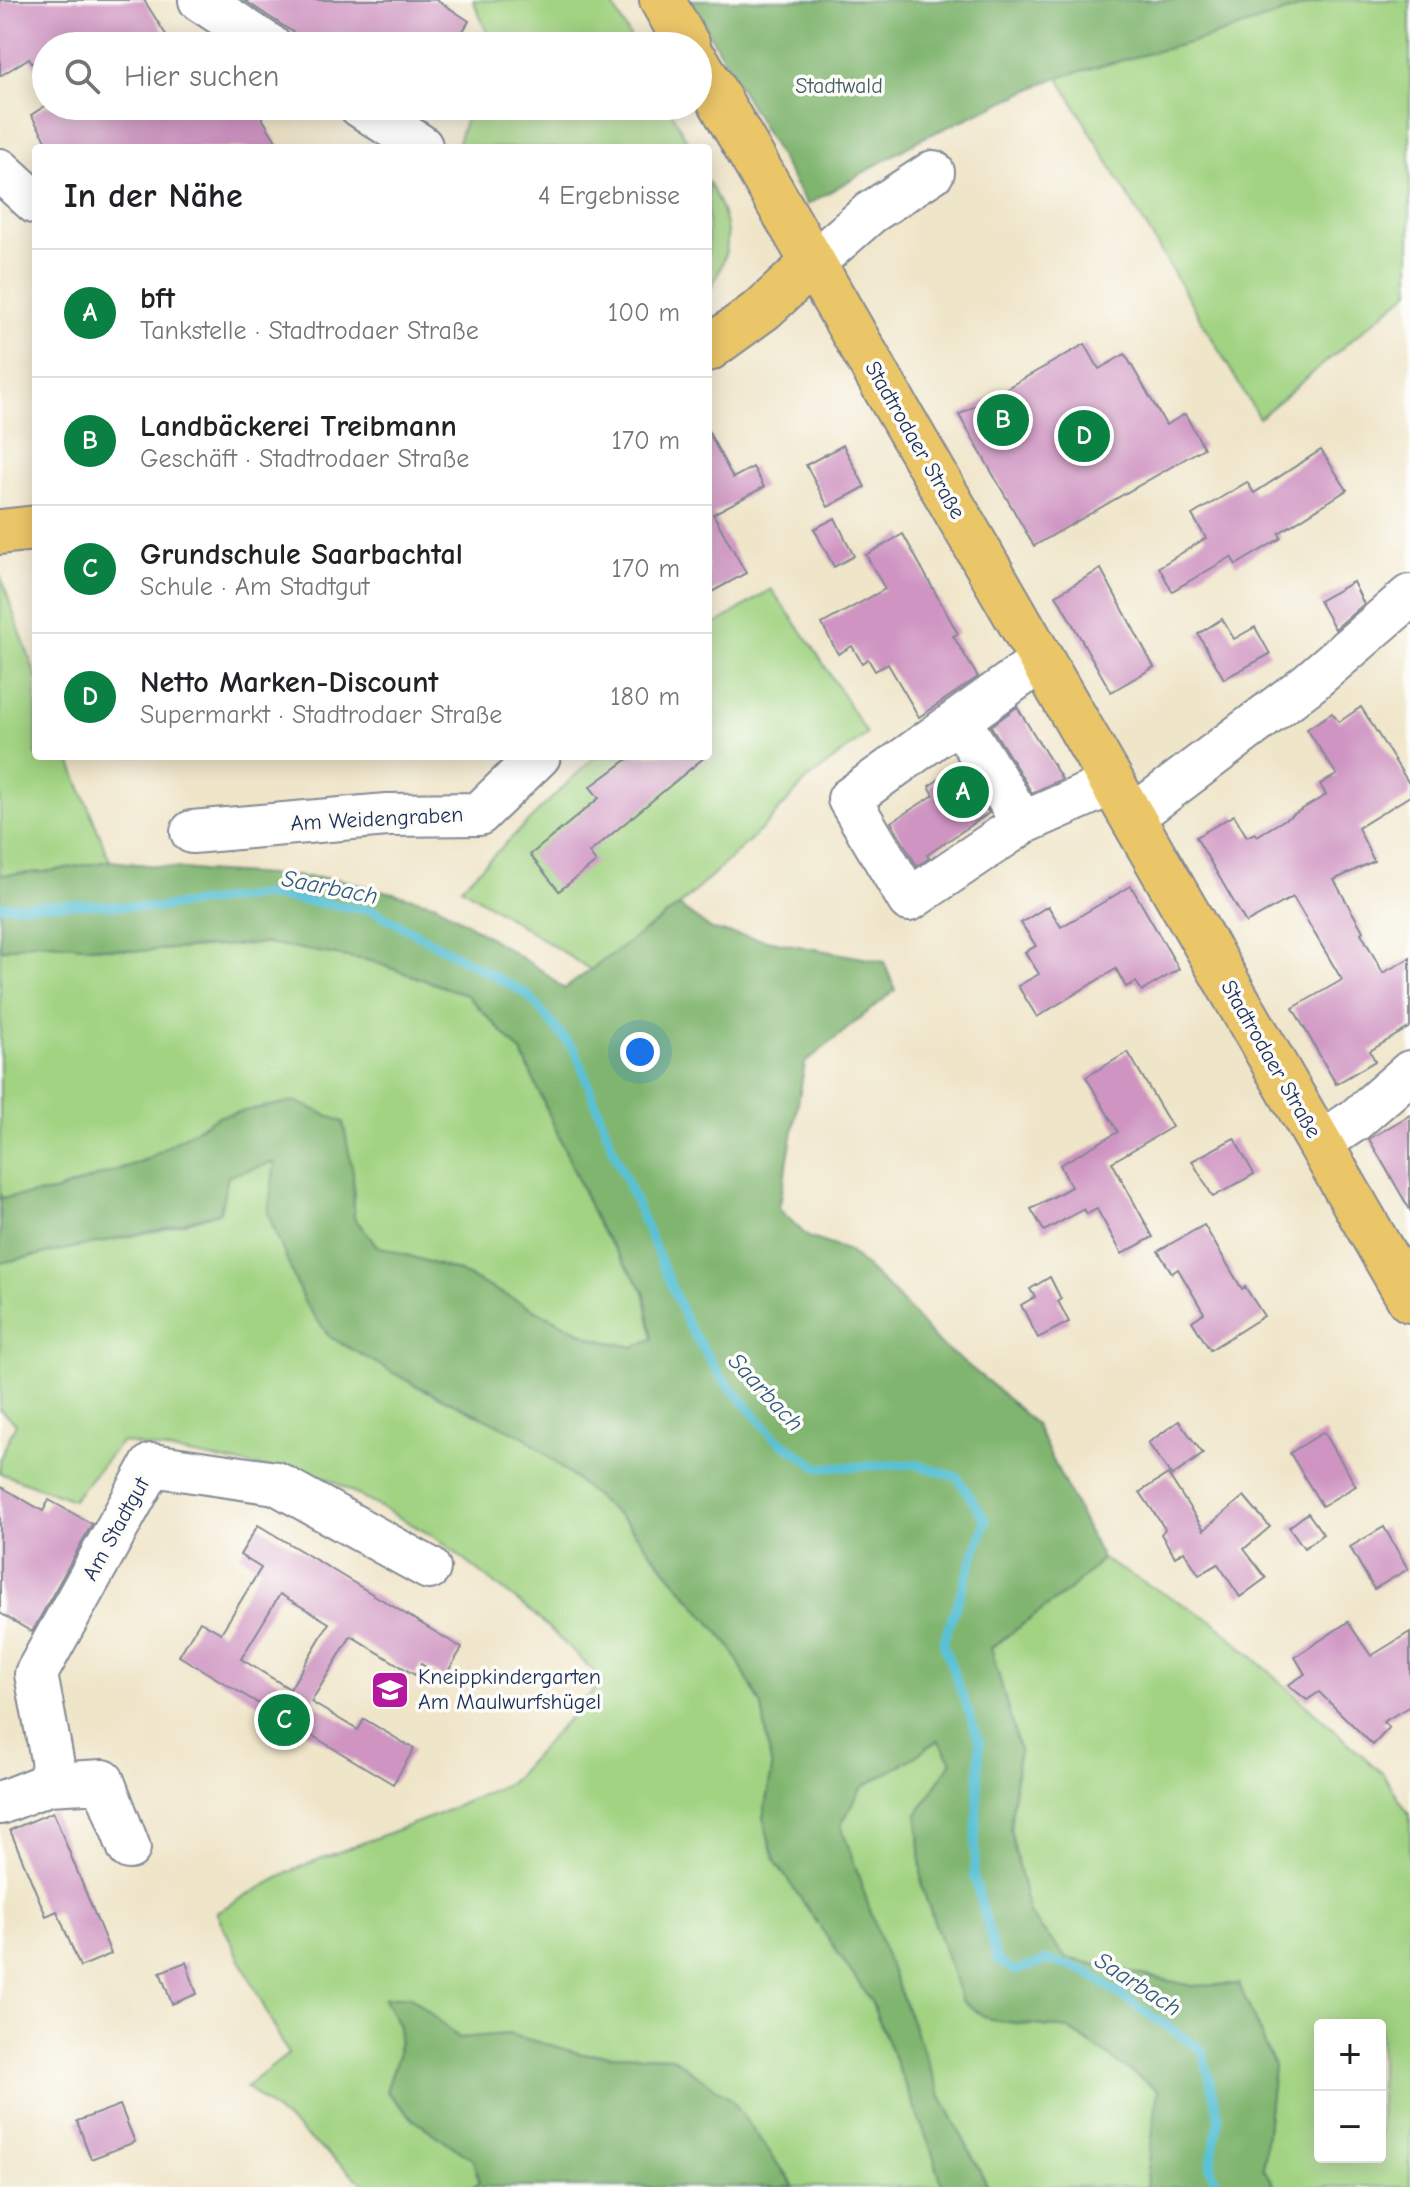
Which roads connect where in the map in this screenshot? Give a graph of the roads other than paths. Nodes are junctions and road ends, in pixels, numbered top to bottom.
1 (200, 0) edge
2 (662, 0) edge
3 (249, 32) edge
4 (680, 32) edge
5 (712, 87) edge
6 (381, 120) edge
7 (418, 144) edge
8 (0, 170) edge
9 (933, 172) dead end
10 (32, 199) edge
11 (813, 263) junction
12 (712, 346) edge
13 (32, 528) edge
14 (0, 532) edge
15 (1410, 596) edge
16 (1042, 660) junction
17 (959, 720) junction
18 (535, 760) edge
19 (1122, 800) junction
20 (1023, 823) junction
21 (192, 832) dead end
22 (1410, 1072) edge
23 (1320, 1143) junction
24 (1410, 1300) edge
25 (429, 1568) dead end
26 (48, 1784) junction
27 (0, 1803) edge
28 (129, 1848) dead end

1 - 3 street
2 - 4 main road
5 - 11 main road, Stadtrodaer Straße
6 - 7 street
8 - 10 street
9 - 11 street
11 - 12 main road
11 - 16 main road, Stadtrodaer Straße
13 - 14 main road
15 - 19 street
16 - 17 street
16 - 19 main road, Stadtrodaer Straße
17 - 20 street
17 - 20 street
18 - 21 street, Am Weidengraben
19 - 20 street
19 - 23 main road, Stadtrodaer Straße
22 - 23 street
23 - 24 main road, Stadtrodaer Straße
25 - 26 street, Am Stadtgut
26 - 27 street
26 - 28 street

